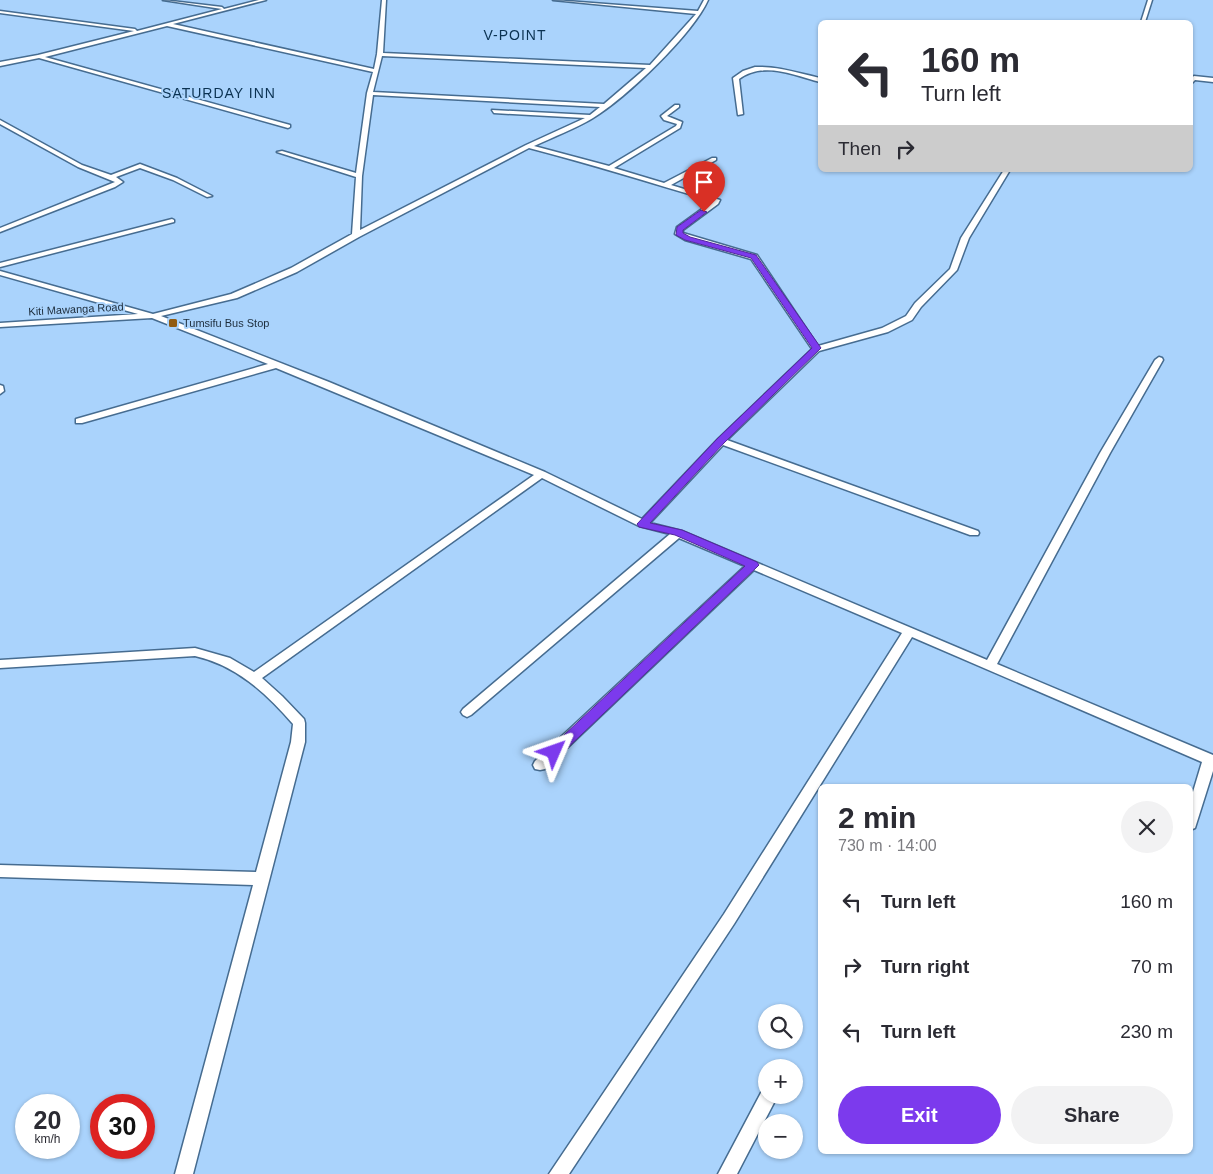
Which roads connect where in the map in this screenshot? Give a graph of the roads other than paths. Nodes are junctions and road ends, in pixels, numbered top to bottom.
1 (164, 0) edge
2 (264, 0) edge
3 (384, 0) edge
4 (555, 0) edge
5 (706, 0) edge
6 (1150, 0) edge
7 (230, 9) junction
8 (0, 12) edge
9 (700, 13) junction
10 (1144, 20) edge
11 (167, 25) junction
12 (142, 31) junction
13 (380, 54) junction
14 (38, 57) junction
15 (0, 64) edge
16 (651, 67) junction
17 (375, 71) junction
18 (1193, 79) edge
19 (818, 80) edge
20 (1213, 80) edge
21 (370, 93) junction
22 (605, 106) junction
23 (677, 106) dead end
24 (494, 111) dead end
25 (740, 114) dead end
26 (590, 116) junction
27 (0, 122) edge
28 (288, 126) dead end
29 (528, 146) junction
30 (280, 152) dead end
31 (714, 159) dead end
32 (608, 168) junction
33 (1006, 172) edge
34 (359, 176) junction
35 (111, 177) junction
36 (665, 185) junction
37 (209, 196) dead end
38 (172, 220) dead end
39 (0, 230) edge
40 (356, 235) junction
41 (0, 266) edge
42 (0, 273) edge
43 (153, 316) junction
44 (0, 325) edge
45 (816, 348) junction
46 (1159, 360) dead end
47 (276, 365) junction
48 (79, 421) dead end
49 (720, 441) junction
50 (541, 474) junction
51 (643, 524) junction
52 (678, 533) junction
53 (974, 533) dead end
54 (753, 565) junction
55 (909, 632) junction
56 (0, 664) edge
57 (990, 666) junction
58 (254, 678) junction
59 (467, 712) dead end
60 (1212, 760) edge
61 (540, 766) dead end
62 (1193, 815) edge
63 (0, 871) edge
64 (263, 880) junction
65 (765, 1104) edge
66 (184, 1174) edge
67 (558, 1174) edge
68 (727, 1174) edge

1 - 7 street
2 - 7 street
3 - 13 street
4 - 9 street
5 - 9 street
6 - 10 street
7 - 11 street
8 - 12 street
9 - 16 street
11 - 12 street
11 - 17 street
12 - 14 street
13 - 16 street
13 - 17 street
14 - 15 street
14 - 28 street
16 - 22 street
17 - 21 street
18 - 20 street
19 - 25 street
21 - 22 street
21 - 34 street
22 - 26 street
23 - 32 street
24 - 26 street
26 - 29 street
27 - 35 street
29 - 32 street
29 - 40 street
30 - 34 street
31 - 36 street
32 - 36 street
33 - 45 street
34 - 40 street
35 - 37 street
35 - 39 street
36 - 45 street
38 - 41 street
40 - 43 street
42 - 43 street
43 - 44 street, Kiti Mawanga Road
43 - 47 street
45 - 49 street
46 - 57 street
47 - 48 street
47 - 50 street
49 - 51 street
49 - 53 street
50 - 51 street
50 - 58 street
51 - 52 street
52 - 54 street
52 - 59 street
54 - 55 street
54 - 61 street
55 - 57 street
55 - 67 street
56 - 58 street
57 - 60 street
58 - 64 street
60 - 62 street
63 - 64 street
64 - 66 street
65 - 68 street

